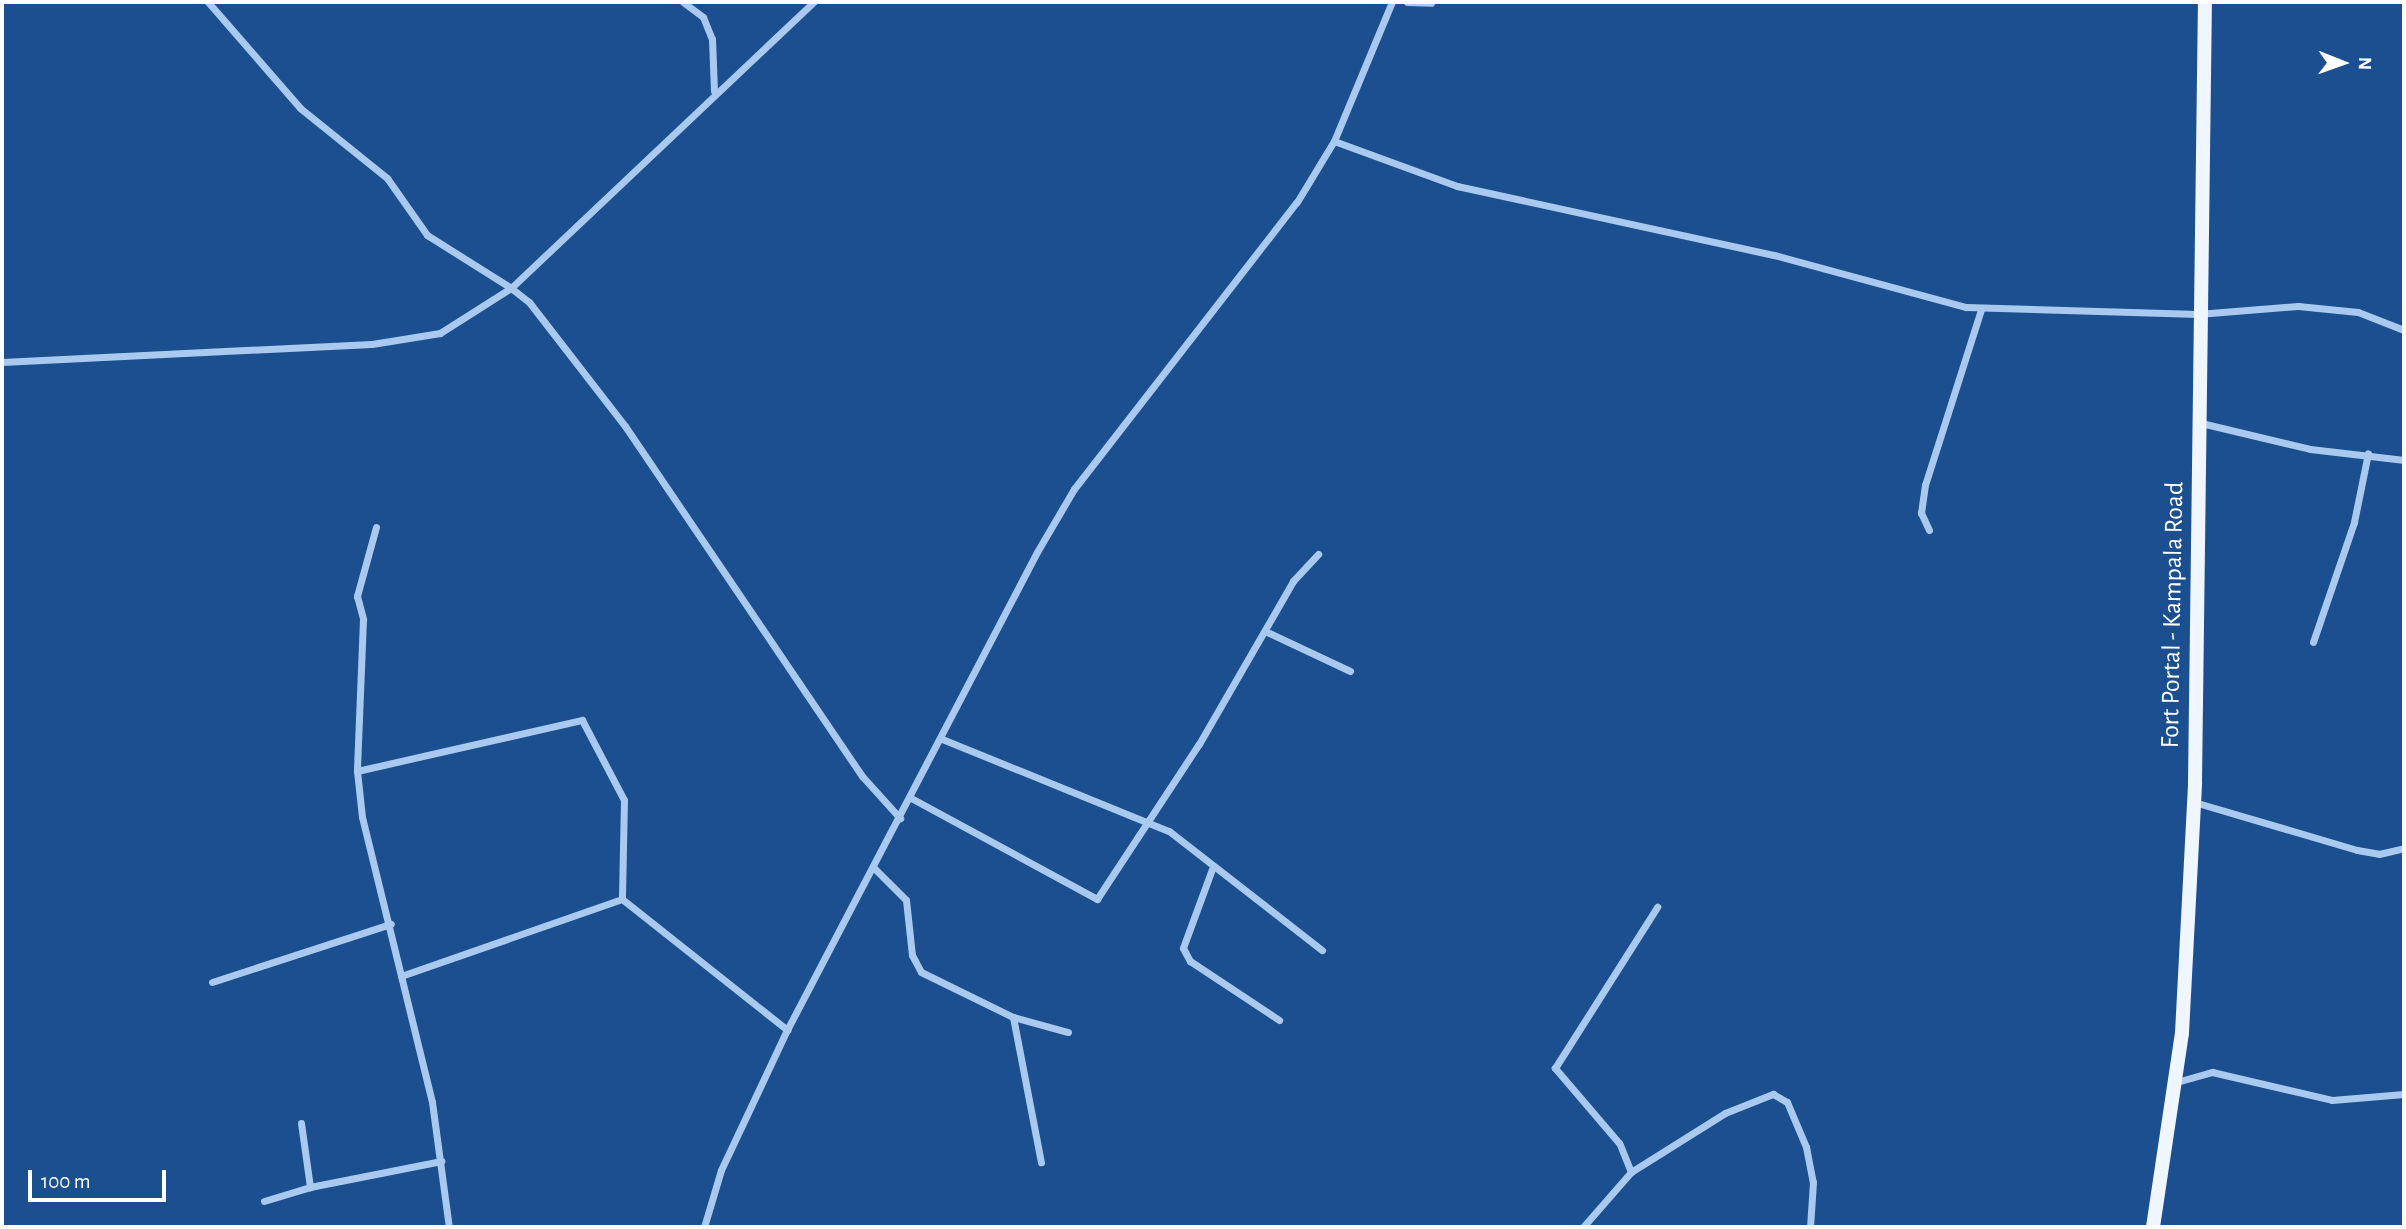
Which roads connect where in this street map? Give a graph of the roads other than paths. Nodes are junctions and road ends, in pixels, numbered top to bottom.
1 (208, 2) edge
2 (683, 2) edge
3 (813, 2) edge
4 (1392, 2) edge
5 (1407, 2) edge
6 (2205, 2) edge
7 (1431, 3) edge
8 (714, 92) junction
9 (1334, 141) junction
10 (511, 288) junction
11 (1981, 309) junction
12 (2198, 314) junction
13 (2404, 330) edge
14 (2, 362) edge
15 (2201, 424) junction
16 (2368, 453) junction
17 (2404, 460) edge
18 (376, 527) dead end
19 (1928, 530) dead end
20 (1318, 554) dead end
21 (1265, 631) junction
22 (2313, 642) dead end
23 (1350, 671) dead end
24 (942, 739) junction
25 (357, 771) junction
26 (911, 798) junction
27 (2193, 802) junction
28 (900, 818) junction
29 (1147, 819) junction
30 (2404, 848) edge
31 (874, 868) junction
32 (1212, 869) junction
33 (622, 899) junction
34 (1657, 907) dead end
35 (391, 924) junction
36 (1322, 950) dead end
37 (401, 976) junction
38 (212, 982) dead end
39 (1013, 1017) junction
40 (1279, 1020) dead end
41 (787, 1030) junction
42 (1068, 1032) dead end
43 (2173, 1083) junction
44 (2404, 1094) edge
45 (301, 1123) dead end
46 (441, 1161) junction
47 (1041, 1162) dead end
48 (1631, 1172) junction
49 (310, 1187) junction
50 (264, 1201) dead end
51 (449, 1227) edge
52 (704, 1227) edge
53 (1583, 1227) edge
54 (1810, 1227) edge
55 (2153, 1227) edge

1 - 10 street
2 - 8 street
3 - 8 street
4 - 9 street
5 - 7 street
6 - 12 main road, Fort Portal - Kampala Road
8 - 10 street
9 - 11 street
9 - 24 street
10 - 14 street
10 - 28 street
11 - 12 street
11 - 19 street
12 - 13 street
12 - 15 main road, Fort Portal - Kampala Road
15 - 16 street
15 - 27 main road, Fort Portal - Kampala Road
16 - 17 street
16 - 22 street
18 - 25 street
20 - 21 street
21 - 23 street
21 - 29 street
24 - 26 street
24 - 29 street
25 - 33 street
25 - 35 street
26 - 28 street
26 - 29 street
27 - 30 street
27 - 43 main road, Fort Portal - Kampala Road
28 - 31 street
29 - 32 street
31 - 39 street
31 - 41 street
32 - 36 street
32 - 40 street
33 - 37 street
33 - 41 street
34 - 48 street
35 - 37 street
35 - 38 street
37 - 46 street
39 - 42 street
39 - 47 street
41 - 52 street
43 - 44 street
43 - 55 main road, Fort Portal - Kampala Road
45 - 49 street
46 - 49 street
46 - 51 street
48 - 53 street
48 - 54 street
49 - 50 street

